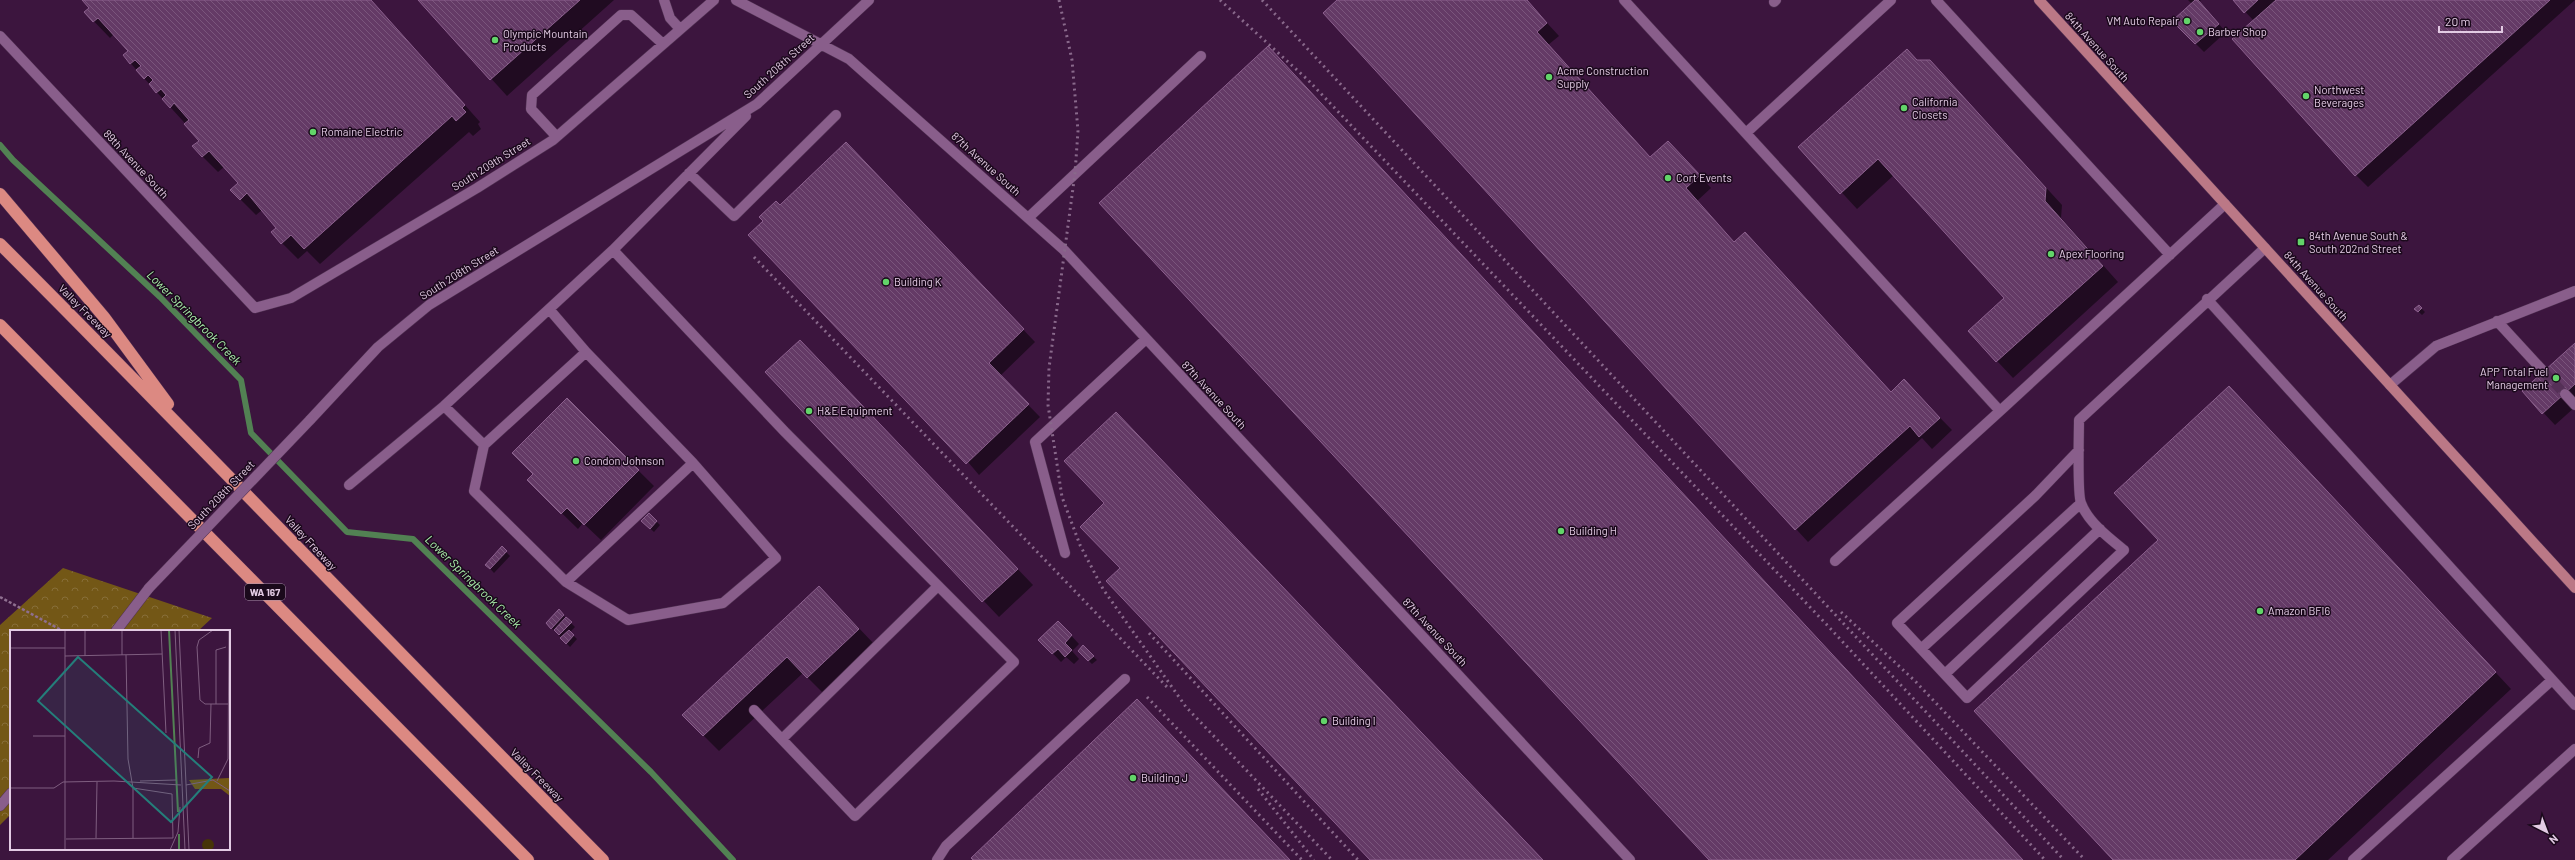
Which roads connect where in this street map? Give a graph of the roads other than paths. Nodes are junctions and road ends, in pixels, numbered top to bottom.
1 (664, 0) edge
2 (714, 0) edge
3 (736, 0) edge
4 (869, 0) edge
5 (1624, 0) edge
6 (1891, 0) edge
7 (1936, 0) edge
8 (2039, 0) edge
9 (680, 29) junction
10 (0, 36) edge
11 (663, 44) junction
12 (821, 44) junction
13 (1201, 56) dead end
14 (757, 104) junction
15 (836, 114) dead end
16 (1746, 133) junction
17 (556, 136) junction
18 (689, 173) junction
19 (0, 194) edge
20 (2225, 204) junction
21 (1028, 218) junction
22 (0, 244) edge
23 (2265, 248) junction
24 (613, 250) junction
25 (2170, 255) junction
26 (2575, 290) edge
27 (2207, 299) junction
28 (255, 308) joint
29 (549, 309) junction
30 (2497, 321) junction
31 (0, 325) edge
32 (1146, 339) junction
33 (586, 352) junction
34 (2544, 372) tunnel mouth
35 (2390, 385) junction
36 (2565, 394) tunnel mouth
37 (2575, 405) edge
38 (444, 406) junction
39 (2000, 410) junction
40 (190, 434) junction
41 (484, 445) junction
42 (2080, 450) junction
43 (693, 463) junction
44 (349, 485) dead end
45 (2081, 503) junction
46 (2100, 530) junction
47 (1065, 554) dead end
48 (1835, 561) dead end
49 (566, 582) junction
50 (2574, 585) edge
51 (938, 586) junction
52 (117, 630) edge
53 (1921, 649) junction
54 (1945, 674) junction
55 (1125, 679) dead end
56 (2552, 680) junction
57 (2575, 705) edge
58 (754, 710) dead end
59 (782, 739) junction
60 (2575, 749) edge
61 (10, 794) edge
62 (0, 806) edge
63 (528, 860) edge
64 (603, 860) edge
65 (937, 860) edge
66 (1630, 860) edge
67 (2353, 860) edge
68 (2452, 860) edge

1 - 9 street
2 - 9 street, South 209th Street
3 - 12 street, 87th Avenue South
4 - 12 street, South 208th Street
5 - 16 street
6 - 16 street
7 - 25 street
8 - 20 main road, 84th Avenue South
9 - 11 street, South 209th Street
10 - 28 street, 89th Avenue South
11 - 17 street, South 209th Street
11 - 17 street
12 - 14 street, South 208th Street
12 - 21 street, 87th Avenue South
13 - 21 street
14 - 18 street
14 - 52 street, South 208th Street, bridge
15 - 18 street
16 - 39 street
17 - 28 street, South 209th Street
18 - 24 street
19 - 40 highway
20 - 23 main road, 84th Avenue South
20 - 25 street
21 - 32 street, 87th Avenue South
22 - 40 highway, Valley Freeway
23 - 27 street
23 - 35 main road, 84th Avenue South
24 - 29 street
24 - 51 street
25 - 39 street
26 - 30 street
27 - 42 street
27 - 56 street
29 - 33 street
29 - 38 street
30 - 34 street
30 - 35 street
31 - 63 highway, WA 167
32 - 47 street
32 - 66 street, 87th Avenue South
33 - 41 street
33 - 43 street
35 - 50 main road, 84th Avenue South
36 - 37 street
38 - 41 street
38 - 44 street
39 - 48 street
40 - 64 highway, Valley Freeway
41 - 49 street
42 - 45 street
42 - 53 street
43 - 49 street
43 - 49 street
45 - 46 street
45 - 53 street
46 - 54 street
46 - 54 street
51 - 59 street
51 - 59 street
53 - 54 street
55 - 65 street
56 - 57 street
56 - 67 street
58 - 59 street
60 - 68 street
61 - 62 street

